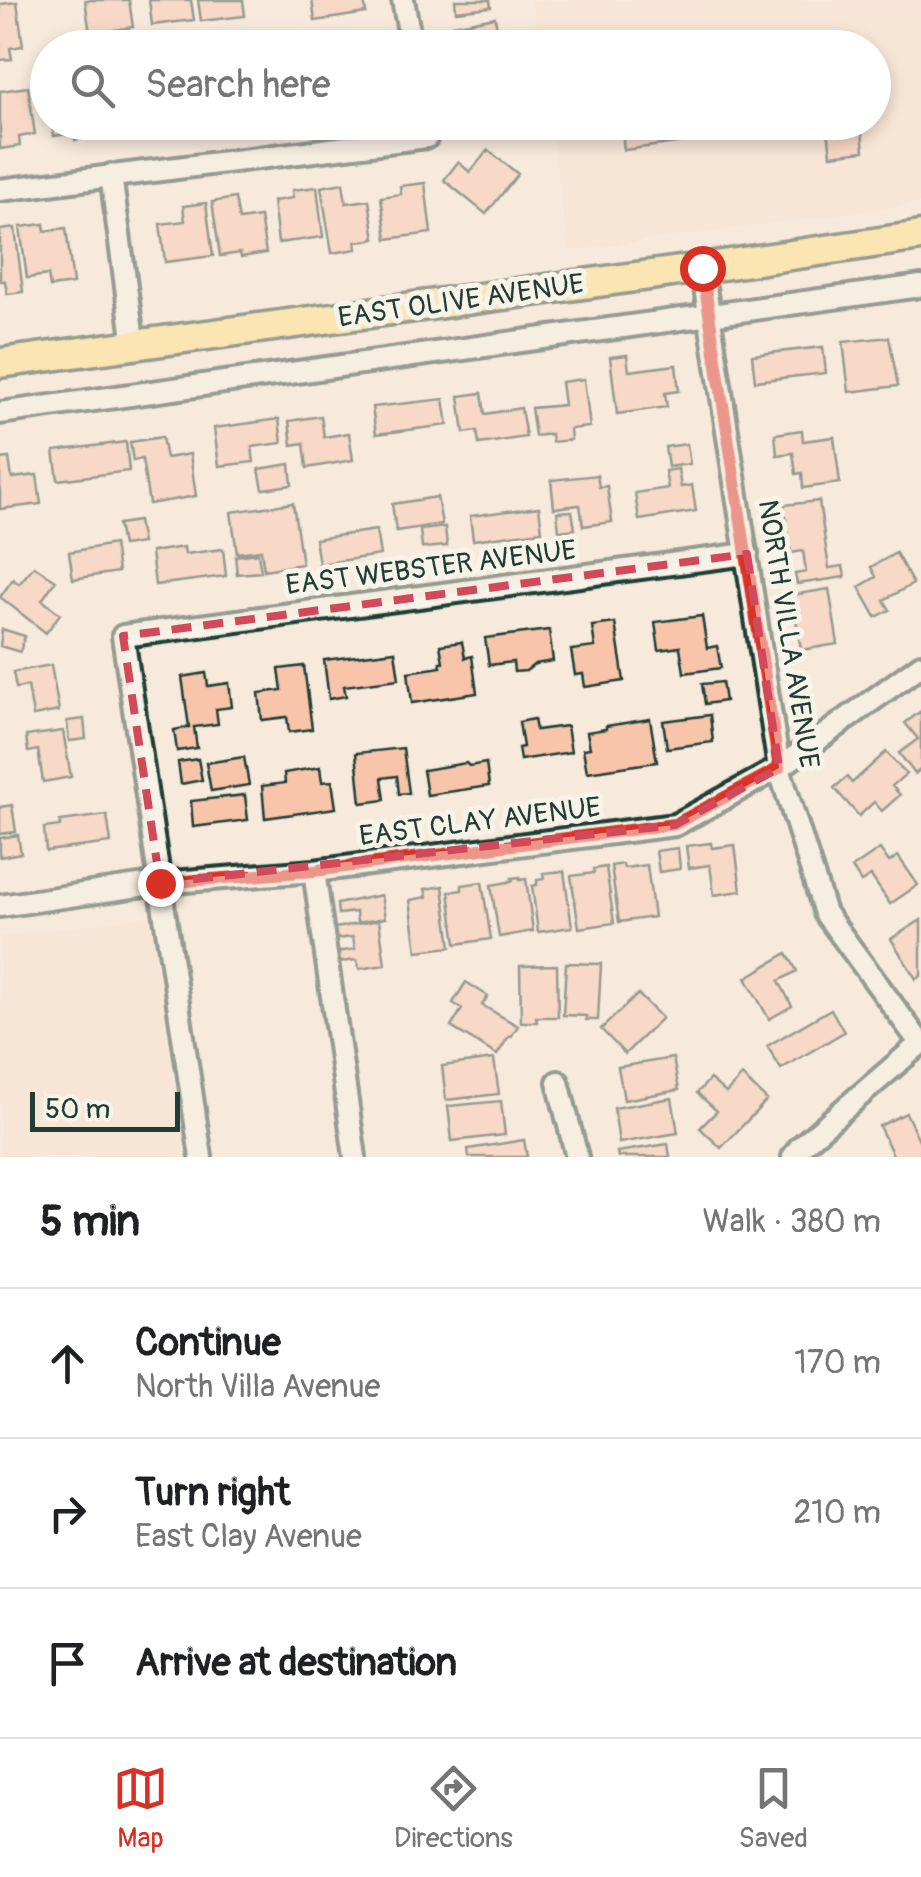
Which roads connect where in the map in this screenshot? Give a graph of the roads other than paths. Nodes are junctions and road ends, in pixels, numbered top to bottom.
1 (403, 0) edge
2 (409, 30) edge
3 (356, 140) edge
4 (111, 175) junction
5 (0, 190) edge
6 (921, 236) edge
7 (702, 268) junction
8 (921, 286) edge
9 (709, 316) junction
10 (134, 346) junction
11 (0, 364) edge
12 (0, 413) edge
13 (746, 554) junction
14 (921, 665) edge
15 (779, 768) junction
16 (314, 871) junction
17 (160, 883) junction
18 (0, 906) edge
19 (921, 1044) edge
20 (558, 1082) dead end
21 (201, 1157) edge
22 (356, 1157) edge
23 (577, 1157) edge
24 (793, 1157) edge

1 - 2 street
3 - 4 street
4 - 5 street
4 - 10 street
6 - 7 main road, EAST OLIVE AVENUE
7 - 9 street, NORTH VILLA AVENUE
7 - 10 main road, EAST OLIVE AVENUE
8 - 9 street
9 - 12 street
9 - 13 street, NORTH VILLA AVENUE
10 - 11 main road, EAST OLIVE AVENUE
13 - 15 street, NORTH VILLA AVENUE
13 - 17 street, EAST WEBSTER AVENUE
14 - 15 street, EAST CLAY AVENUE
15 - 16 street, EAST CLAY AVENUE
15 - 19 street, NORTH VILLA AVENUE
16 - 17 street, EAST CLAY AVENUE
16 - 22 street
17 - 18 street, EAST CLAY AVENUE
17 - 21 street
19 - 24 street, NORTH VILLA AVENUE
20 - 23 street

